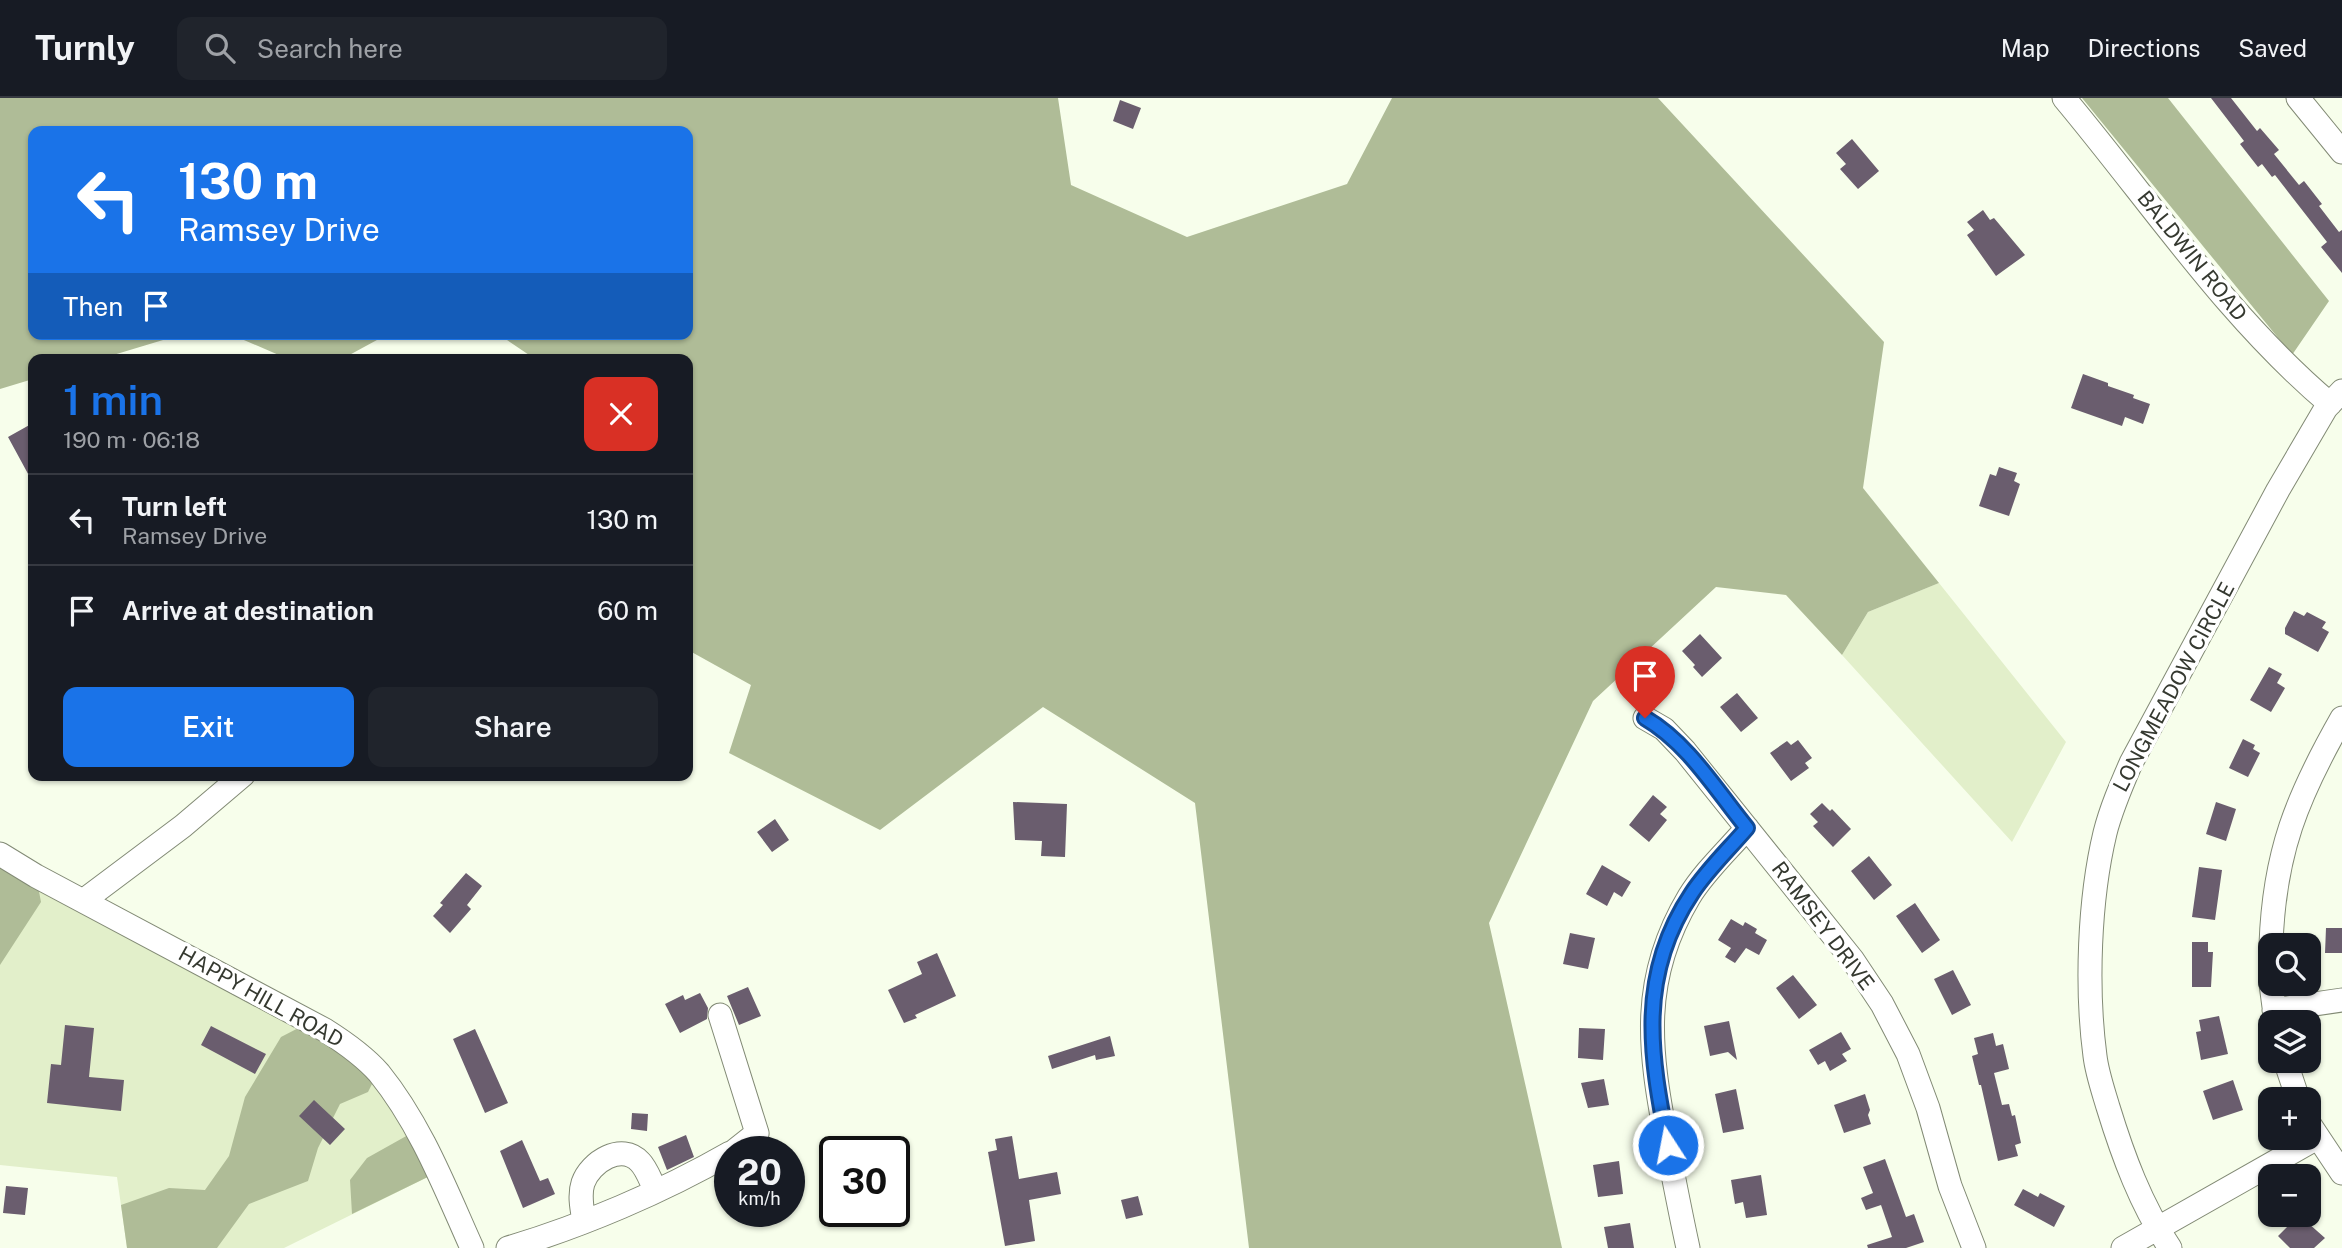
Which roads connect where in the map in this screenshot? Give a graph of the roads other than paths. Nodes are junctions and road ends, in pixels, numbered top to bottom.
1 (2064, 98) edge
2 (2298, 98) edge
3 (2339, 144) edge
4 (2336, 398) edge
5 (1645, 718) dead end
6 (2342, 718) edge
7 (236, 781) edge
8 (1747, 828) junction
9 (0, 854) edge
10 (83, 901) junction
11 (2272, 933) edge
12 (2342, 999) edge
13 (2299, 1010) edge
14 (720, 1015) dead end
15 (753, 1136) edge
16 (2321, 1142) edge
17 (2285, 1150) edge
18 (714, 1161) edge
19 (2342, 1173) edge
20 (656, 1191) junction
21 (584, 1221) junction
22 (2163, 1239) edge
23 (472, 1248) edge
24 (508, 1248) edge
25 (1688, 1248) edge
26 (1974, 1248) edge
27 (2123, 1248) edge

1 - 4 street, BALDWIN ROAD
2 - 3 street
4 - 22 street, LONGMEADOW CIRCLE
5 - 8 street, RAMSEY DRIVE
6 - 11 street
7 - 10 street
8 - 25 street
8 - 26 street, RAMSEY DRIVE
9 - 10 street, HAPPY HILL ROAD
10 - 23 street, HAPPY HILL ROAD
12 - 13 street
14 - 15 street
16 - 19 street
17 - 22 street
18 - 20 street
20 - 21 street
20 - 21 street
21 - 24 street
22 - 27 street

